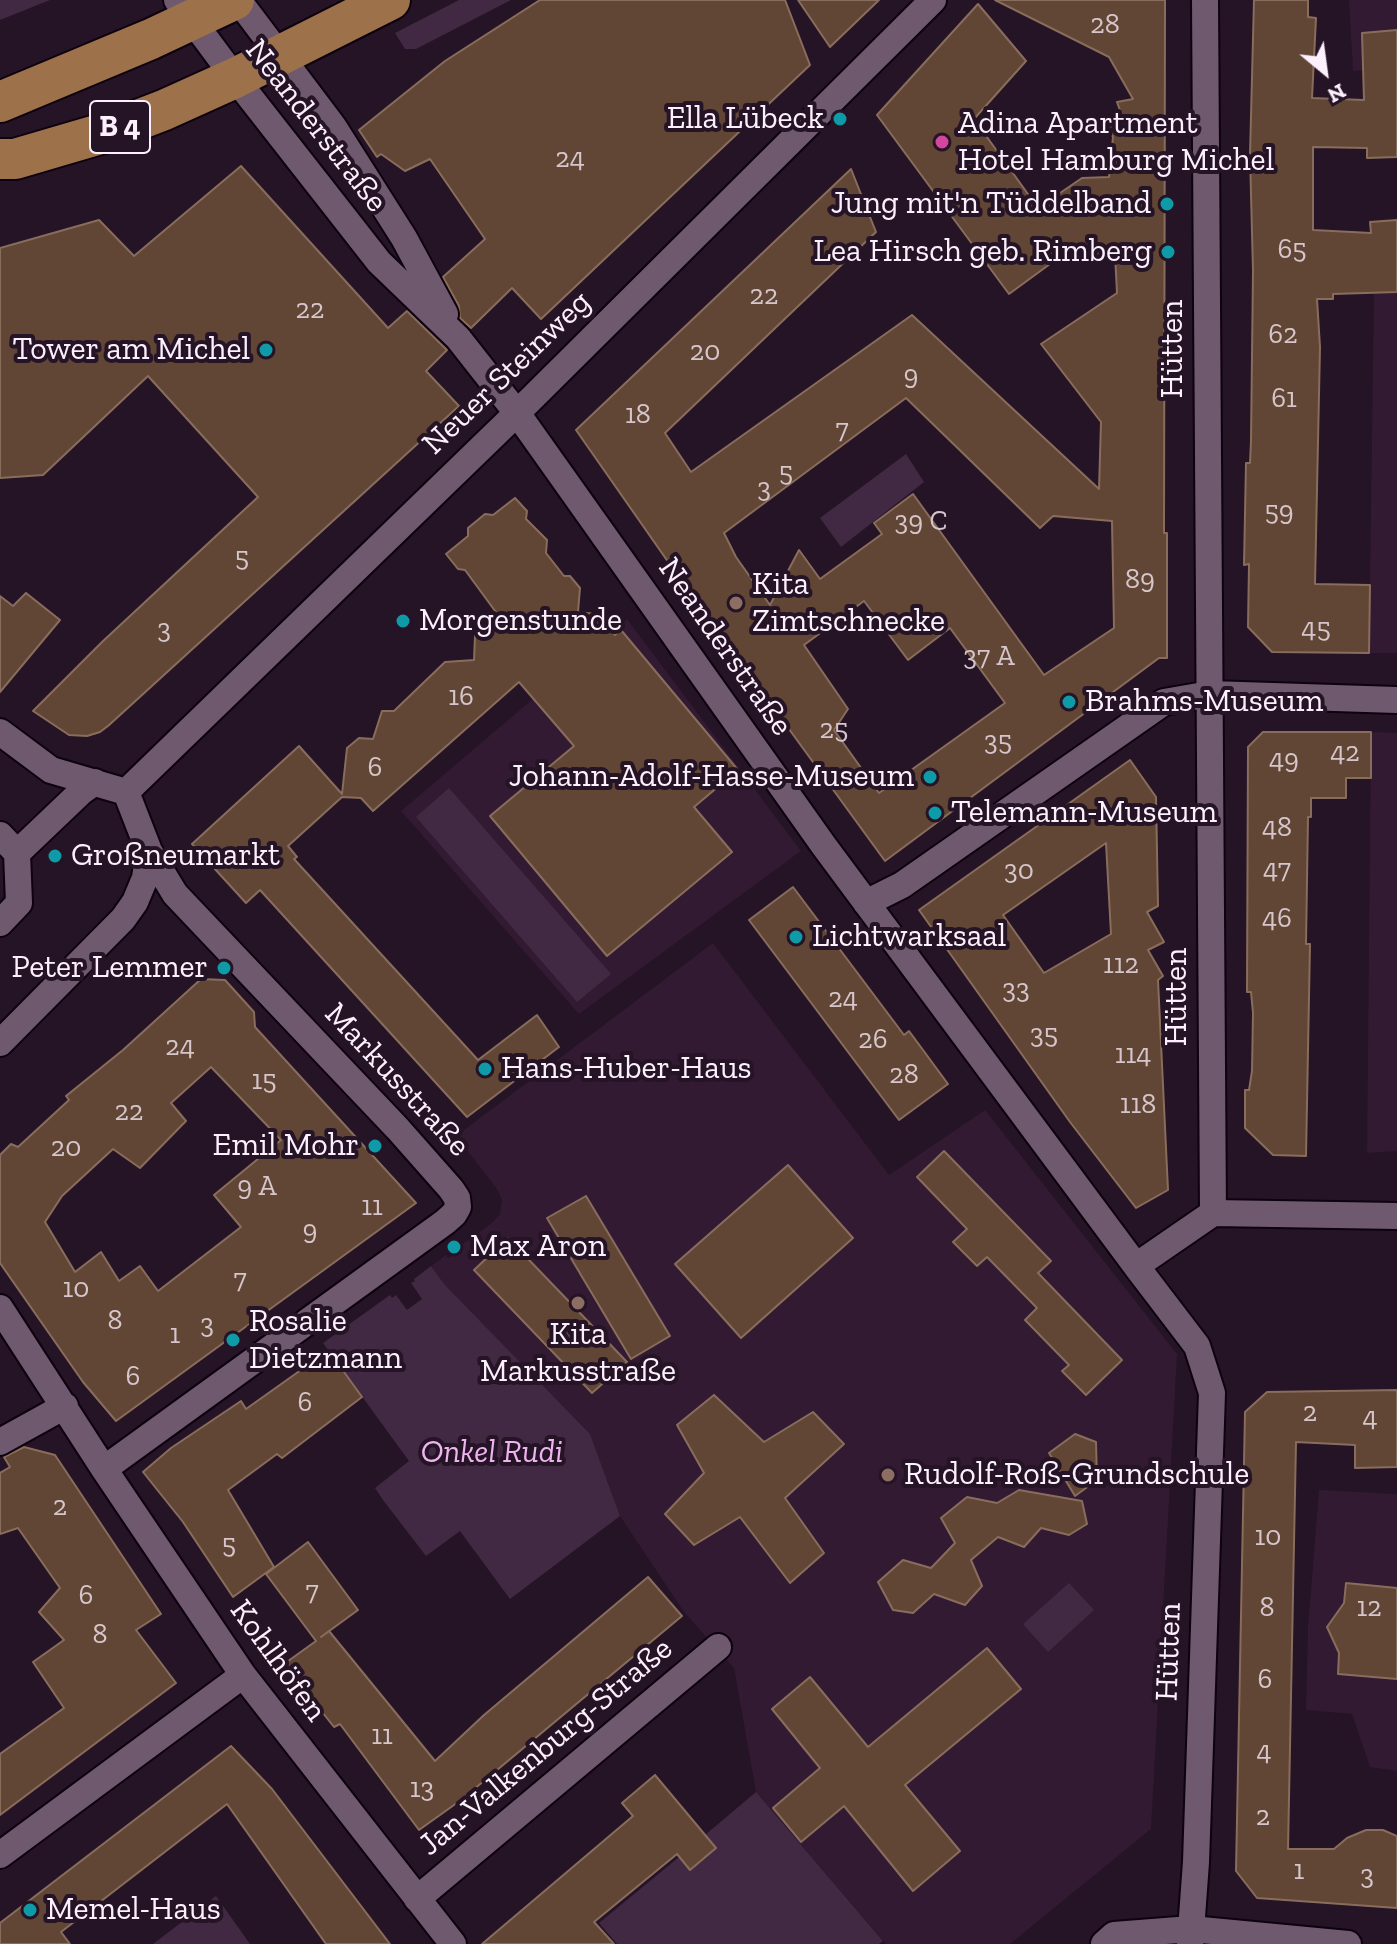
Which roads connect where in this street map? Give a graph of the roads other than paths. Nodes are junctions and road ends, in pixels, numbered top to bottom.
1 (236, 0) edge
2 (390, 0) edge
3 (933, 0) edge
4 (1205, 0) edge
5 (184, 10) edge
6 (279, 56) junction
7 (235, 78) junction
8 (0, 102) edge
9 (0, 159) edge
10 (458, 338) junction
11 (517, 413) junction
12 (1210, 694) junction
13 (1397, 700) edge
14 (0, 732) edge
15 (95, 782) junction
16 (126, 792) junction
17 (9, 844) edge
18 (149, 851) junction
19 (866, 903) junction
20 (0, 923) edge
21 (0, 1043) edge
22 (1213, 1213) junction
23 (1397, 1216) edge
24 (1136, 1266) junction
25 (0, 1308) edge
26 (65, 1406) junction
27 (0, 1442) edge
28 (104, 1469) junction
29 (718, 1647) dead end
30 (243, 1675) junction
31 (0, 1855) edge
32 (417, 1899) junction
33 (1190, 1936) edge
34 (453, 1944) edge
35 (1104, 1944) edge
36 (1348, 1944) edge

1 - 5 main road, B 4
1 - 6 street, Neanderstraße
2 - 6 main road, B 4
3 - 11 street, Neuer Steinweg
4 - 12 street, Hütten
5 - 7 street, Neanderstraße
5 - 8 main road, B 4
6 - 7 main road, B 4
6 - 10 street, Neanderstraße
7 - 9 main road, B 4
7 - 10 street, Neanderstraße
10 - 11 street, Neanderstraße
11 - 16 street, Neuer Steinweg
11 - 19 street, Neanderstraße
12 - 13 street
12 - 19 street
12 - 22 street, Hütten
14 - 15 street
15 - 16 street
15 - 17 street
16 - 18 street
17 - 20 street
18 - 21 street
18 - 28 street, Markusstraße
19 - 24 street, Neanderstraße
22 - 23 street
22 - 24 street
24 - 33 street, Hütten
25 - 26 street, Kohlhöfen
26 - 27 street
26 - 28 street, Kohlhöfen
28 - 30 street, Kohlhöfen
29 - 32 street, Jan-Valkenburg-Straße
30 - 31 street
30 - 32 street, Kohlhöfen
32 - 34 street, Kohlhöfen
33 - 35 street
33 - 36 street

